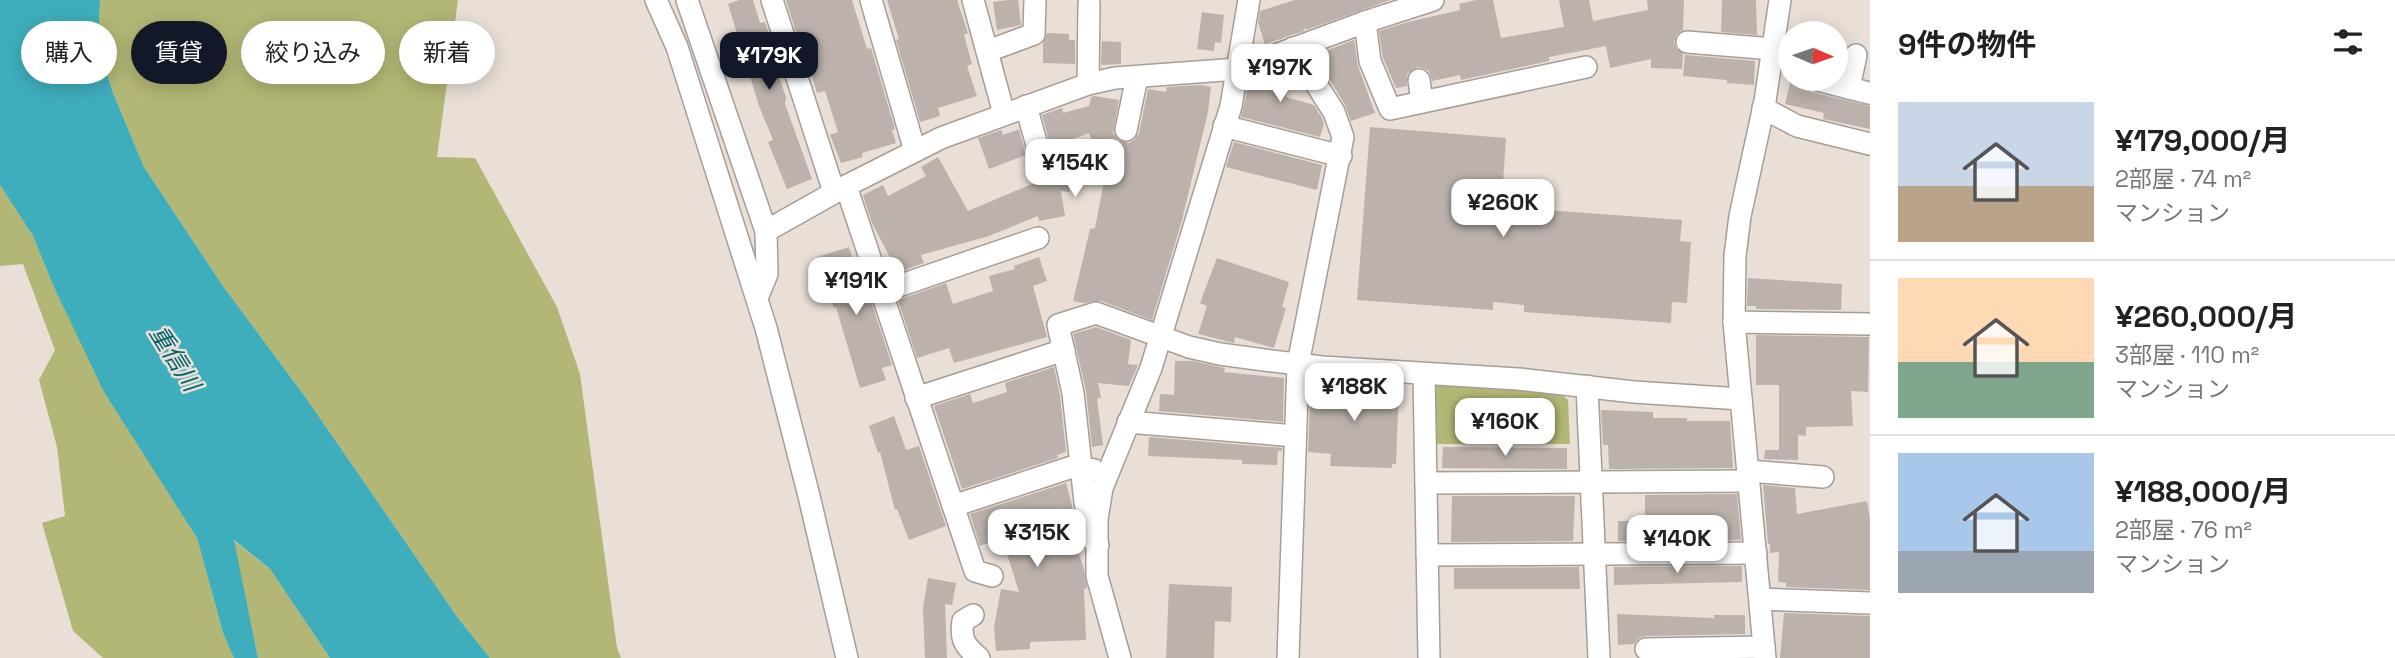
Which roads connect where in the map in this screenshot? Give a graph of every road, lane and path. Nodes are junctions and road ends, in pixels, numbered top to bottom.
1 (656, 0) edge
2 (687, 0) edge
3 (772, 0) edge
4 (870, 0) edge
5 (973, 0) edge
6 (1035, 0) edge
7 (1249, 0) edge
8 (1433, 0) edge
9 (1780, 0) edge
10 (1089, 4) dead end
11 (1779, 21) edge
12 (1366, 22) junction
13 (1687, 42) dead end
14 (1293, 48) junction
15 (988, 51) junction
16 (1856, 55) dead end
17 (1778, 63) edge
18 (1586, 67) dead end
19 (1238, 69) junction
20 (1137, 77) junction
21 (1419, 80) dead end
22 (1088, 85) junction
23 (1859, 90) edge
24 (1422, 102) junction
25 (1027, 106) junction
26 (1763, 108) junction
27 (1004, 114) junction
28 (1224, 126) junction
29 (1126, 130) dead end
30 (1870, 144) edge
31 (915, 151) junction
32 (1040, 156) dead end
33 (1341, 156) junction
34 (840, 189) junction
35 (765, 231) junction
36 (1038, 238) dead end
37 (881, 292) junction
38 (757, 298) junction
39 (1734, 322) junction
40 (1870, 324) edge
41 (1161, 336) junction
42 (1064, 350) junction
43 (1298, 365) junction
44 (1424, 373) junction
45 (1587, 386) junction
46 (916, 398) junction
47 (1741, 399) junction
48 (1128, 422) junction
49 (1295, 436) junction
50 (1111, 462) junction
51 (1082, 468) junction
52 (1749, 476) junction
53 (1823, 477) dead end
54 (1426, 482) junction
55 (1591, 482) junction
56 (953, 506) junction
57 (1098, 545) junction
58 (1756, 553) junction
59 (1595, 554) junction
60 (1427, 555) junction
61 (992, 576) dead end
62 (1760, 599) junction
63 (1870, 603) edge
64 (973, 615) dead end
65 (1646, 649) dead end
66 (1765, 653) edge
67 (847, 658) edge
68 (979, 658) edge
69 (1120, 658) edge
70 (1289, 658) edge
71 (1429, 658) edge
72 (1599, 658) edge

1 - 38 street
2 - 35 street
3 - 34 street
4 - 31 street
5 - 15 street
6 - 15 street
7 - 19 street
8 - 12 street
9 - 11 street
10 - 22 street
12 - 14 street
12 - 24 street
13 - 17 street
14 - 19 street
14 - 33 street
15 - 27 street
16 - 23 street
17 - 26 street
18 - 24 street
19 - 20 street
19 - 28 street
20 - 22 street
20 - 29 street
21 - 24 street
22 - 25 street
25 - 27 street
25 - 32 street
26 - 30 street
26 - 39 street
27 - 31 street
28 - 33 street
28 - 41 street
31 - 34 street
33 - 43 street
34 - 35 street
34 - 37 street
35 - 38 street
36 - 37 street
37 - 46 street
38 - 67 street
39 - 40 street
39 - 47 street
41 - 42 street
41 - 43 street
41 - 48 street
42 - 46 street
42 - 51 street
43 - 44 street
43 - 49 street
44 - 45 street
44 - 54 street
45 - 47 street
45 - 55 street
46 - 56 street
47 - 52 street
48 - 49 street
48 - 50 street
49 - 70 street
50 - 51 street
50 - 57 street
51 - 56 street
51 - 57 street
52 - 53 street
52 - 55 street
52 - 58 street
54 - 55 street
54 - 60 street
55 - 59 street
56 - 61 street
57 - 69 street
58 - 59 street
58 - 62 street
59 - 60 street
59 - 72 street
60 - 71 street
62 - 63 street
62 - 66 street
64 - 68 street
65 - 66 street

